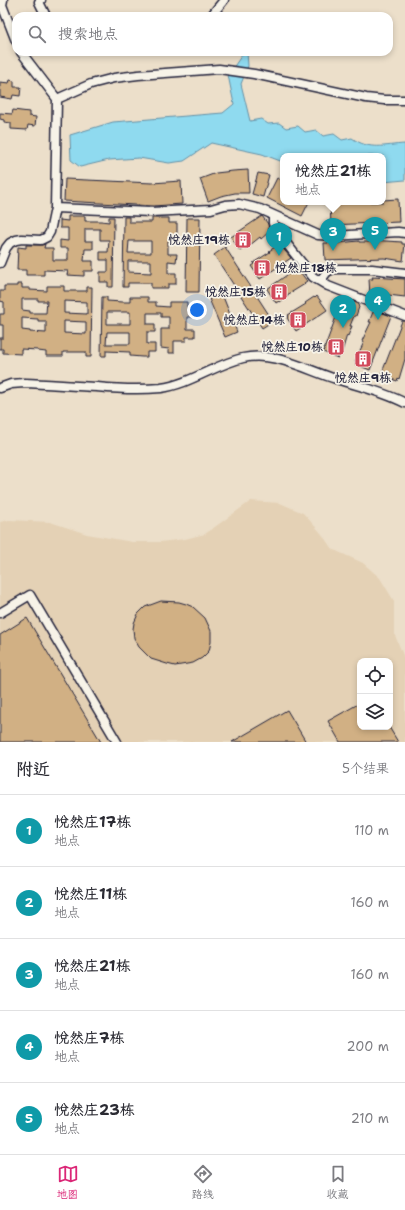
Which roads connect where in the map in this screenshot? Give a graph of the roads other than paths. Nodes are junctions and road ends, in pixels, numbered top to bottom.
1 (3, 0) edge
2 (41, 0) edge
3 (224, 0) edge
4 (44, 12) edge
5 (214, 12) edge
6 (12, 31) edge
7 (24, 56) edge
8 (58, 99) junction
9 (405, 100) edge
10 (54, 208) junction
11 (273, 216) junction
12 (405, 233) edge
13 (0, 263) edge
14 (405, 273) edge
15 (320, 281) junction
16 (405, 316) edge
17 (0, 388) edge
18 (405, 403) edge
19 (0, 613) edge
20 (117, 742) edge

1 - 6 street
2 - 4 street
3 - 5 street
7 - 8 street
8 - 9 street
8 - 10 street
10 - 11 street
10 - 13 street
11 - 12 street
11 - 15 street
14 - 15 street
15 - 16 street
17 - 18 street
19 - 20 street

